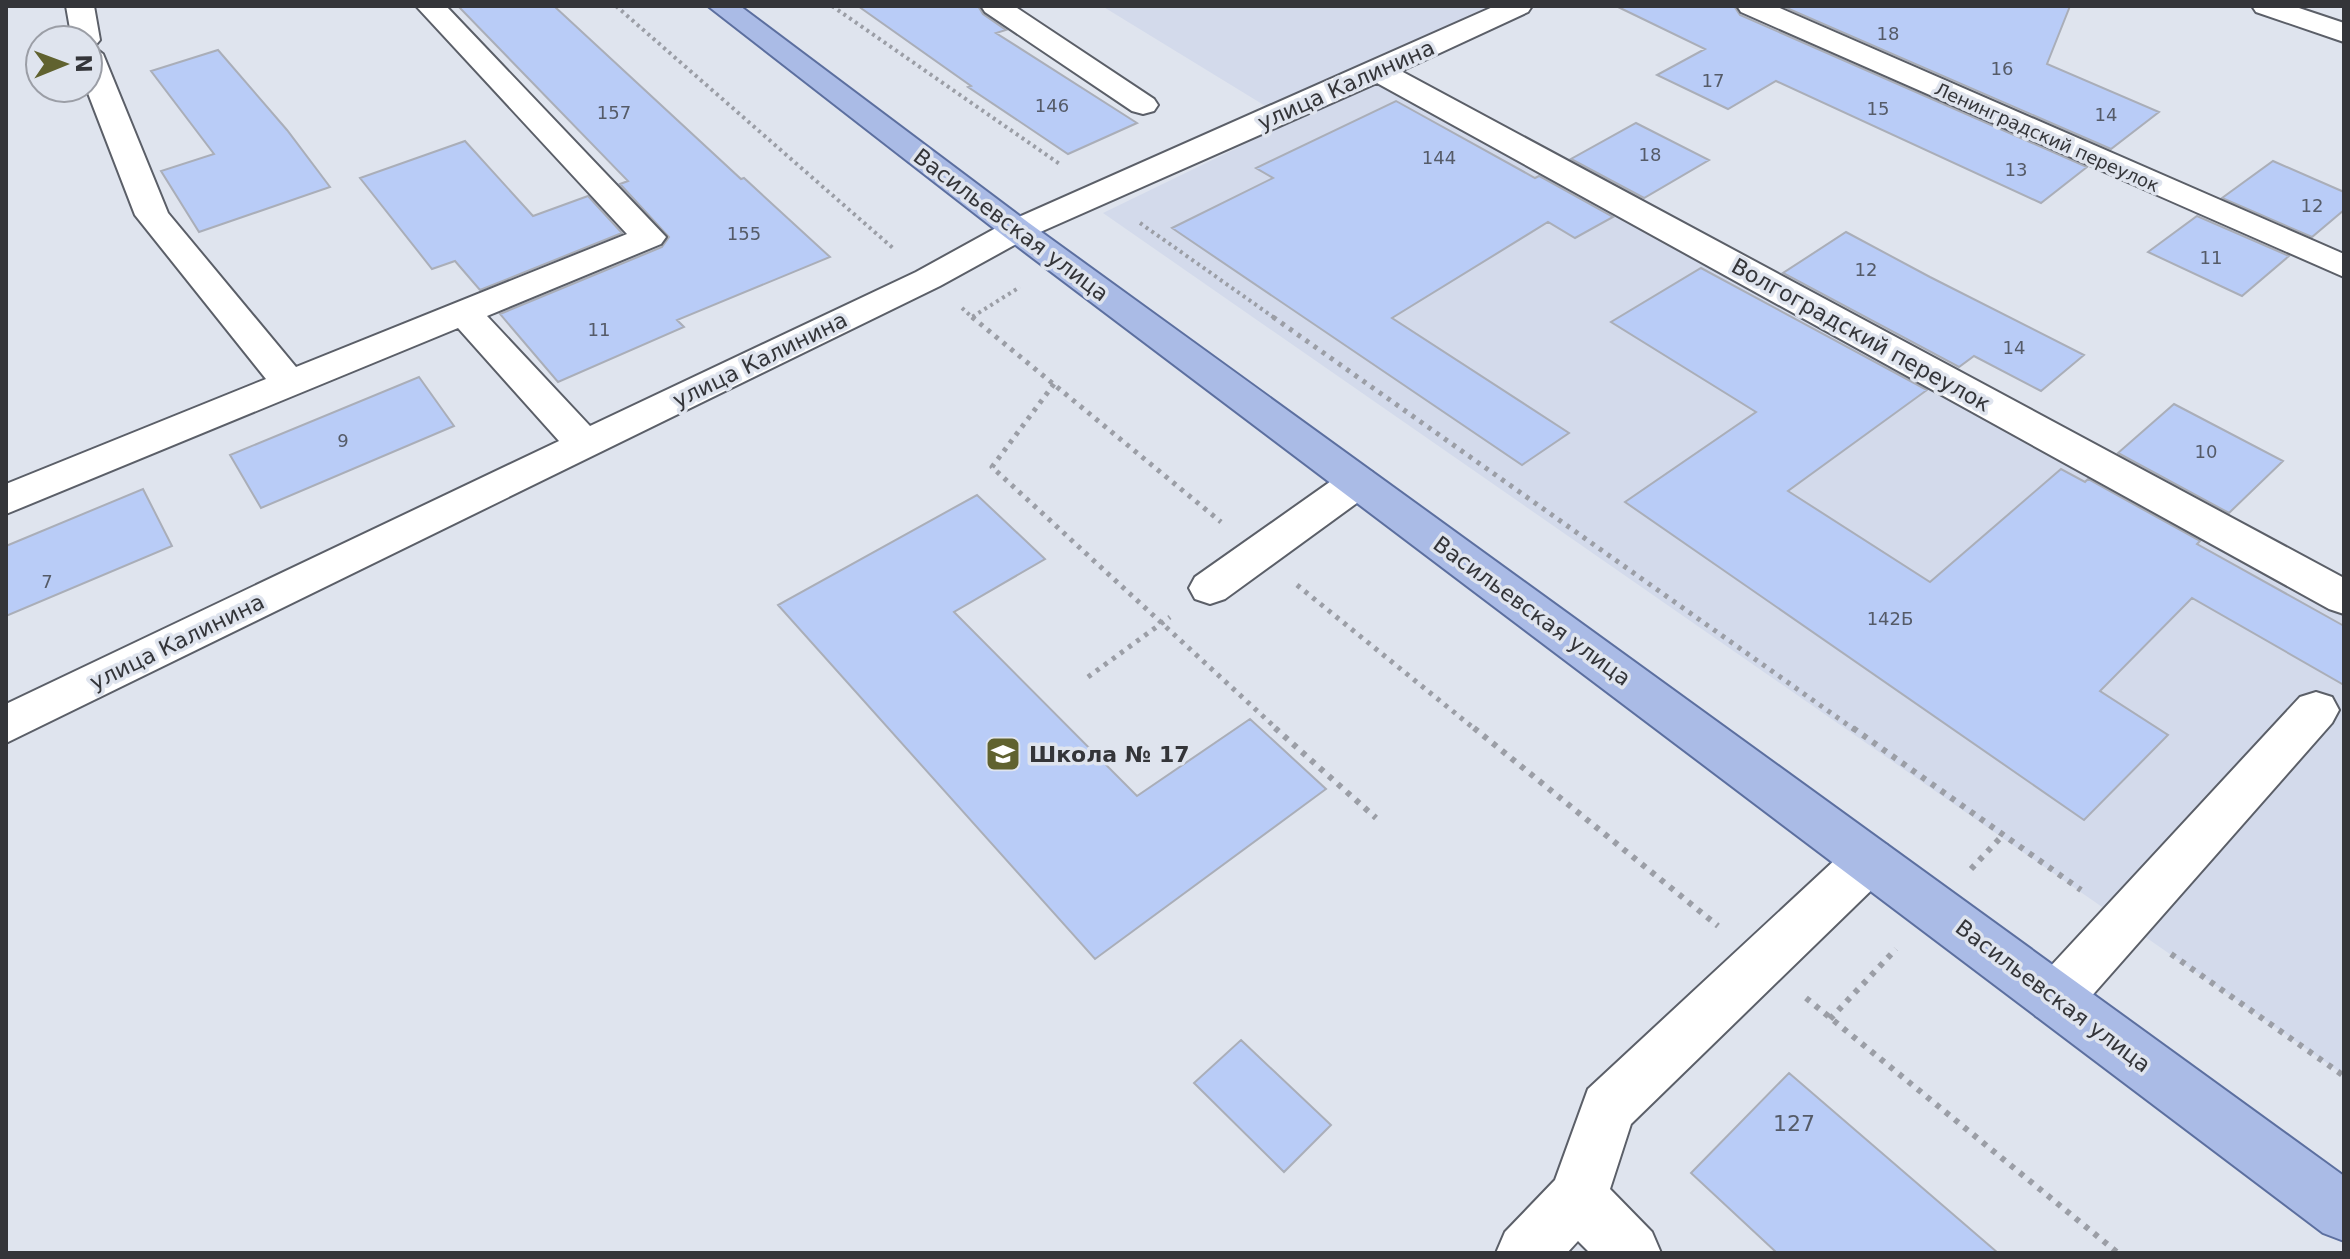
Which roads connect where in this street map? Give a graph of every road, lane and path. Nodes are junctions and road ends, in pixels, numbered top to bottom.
1 (430, 6) edge
2 (616, 6) edge
3 (722, 6) edge
4 (832, 6) edge
5 (995, 6) edge
6 (1518, 6) edge
7 (1751, 6) edge
8 (2266, 6) edge
9 (2344, 33) edge
10 (1378, 71) junction
11 (104, 94) edge
12 (1143, 105) dead end
13 (1101, 193) junction
14 (1017, 230) junction
15 (1060, 261) junction
16 (2344, 267) edge
17 (928, 279) junction
18 (464, 313) junction
19 (972, 317) junction
20 (290, 384) junction
21 (1054, 384) junction
22 (585, 445) junction
23 (1358, 482) junction
24 (6, 500) edge
25 (1258, 553) junction
26 (1210, 588) joint
27 (2344, 598) edge
28 (1160, 625) junction
29 (1088, 677) dead end
30 (2316, 710) dead end
31 (6, 725) edge
32 (1376, 818) dead end
33 (1869, 860) junction
34 (2124, 921) junction
35 (1762, 962) junction
36 (2055, 999) junction
37 (2344, 1076) edge
38 (1578, 1198) junction
39 (2344, 1212) edge
40 (1526, 1253) edge
41 (1631, 1253) edge
42 (2118, 1253) edge

1 - 18 street
2 - 17 path
3 - 14 main road, Васильевская улица
4 - 13 path
5 - 12 street
6 - 10 street, улица Калинина
7 - 16 street, Ленинградский переулок
8 - 9 street
10 - 13 street, улица Калинина
10 - 27 street, Волгоградский переулок
11 - 20 street
13 - 14 street, улица Калинина
13 - 34 path
14 - 15 main road, Васильевская улица
14 - 17 street, улица Калинина
15 - 19 path
15 - 23 main road, Васильевская улица
17 - 19 path
17 - 22 street, улица Калинина
18 - 20 street
18 - 22 street
19 - 21 path
20 - 24 street
21 - 25 path
21 - 28 path
22 - 31 street, улица Калинина
23 - 25 street
23 - 33 main road, Васильевская улица
25 - 26 street
25 - 35 path
26 - 28 path
28 - 29 path
28 - 32 path
30 - 34 street
33 - 35 street
33 - 36 main road, Васильевская улица
34 - 36 street
34 - 37 path
35 - 38 street
35 - 42 path
36 - 39 main road, Васильевская улица
38 - 40 street
38 - 41 street

